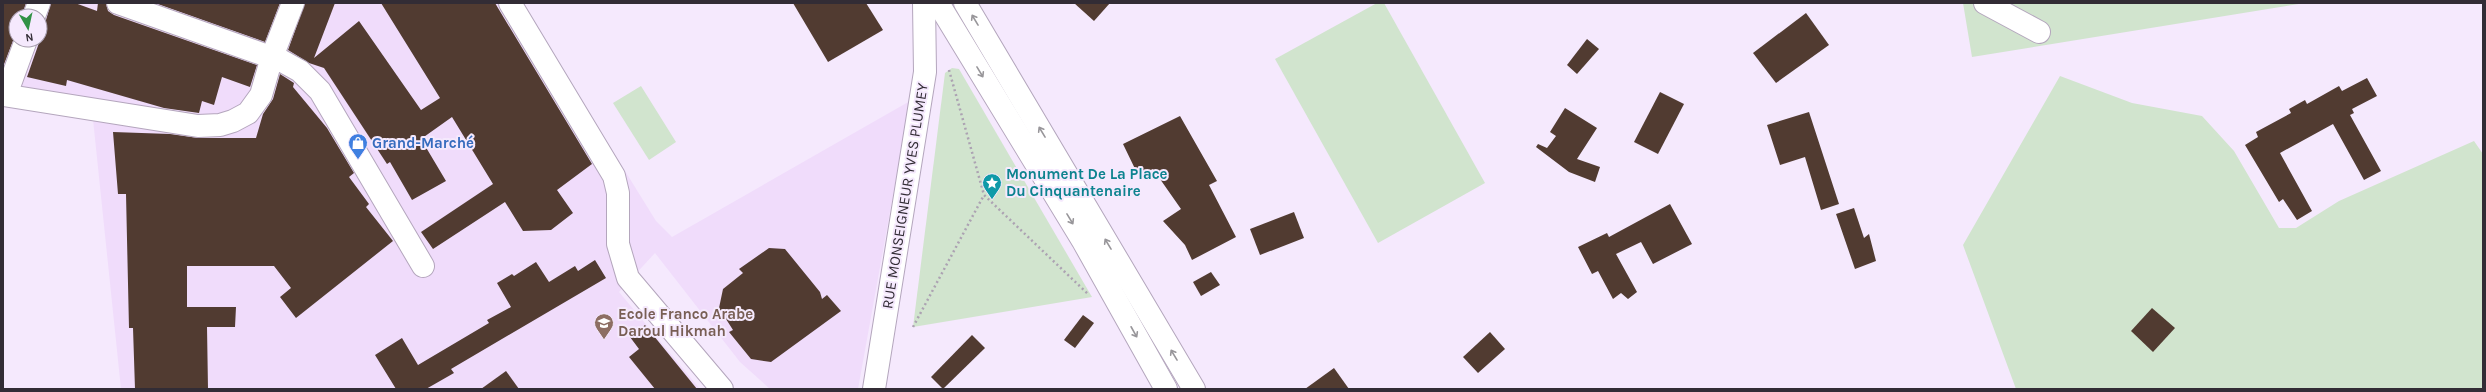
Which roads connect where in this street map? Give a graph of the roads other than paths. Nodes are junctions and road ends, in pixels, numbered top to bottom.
1 (118, 3) edge
2 (293, 3) edge
3 (510, 3) edge
4 (924, 3) edge
5 (938, 3) edge
6 (965, 3) edge
7 (1985, 3) edge
8 (2039, 32) dead end
9 (23, 48) edge
10 (272, 57) junction
11 (5, 95) edge
12 (423, 266) dead end
13 (722, 389) edge
14 (874, 389) edge
15 (1166, 389) edge
16 (1194, 389) edge

1 - 10 street
2 - 10 street
3 - 13 street
4 - 14 street, RUE MONSEIGNEUR YVES PLUMEY
5 -> 15 street
16 -> 6 street
7 - 8 street
9 - 11 street
10 - 11 street
10 - 12 street

